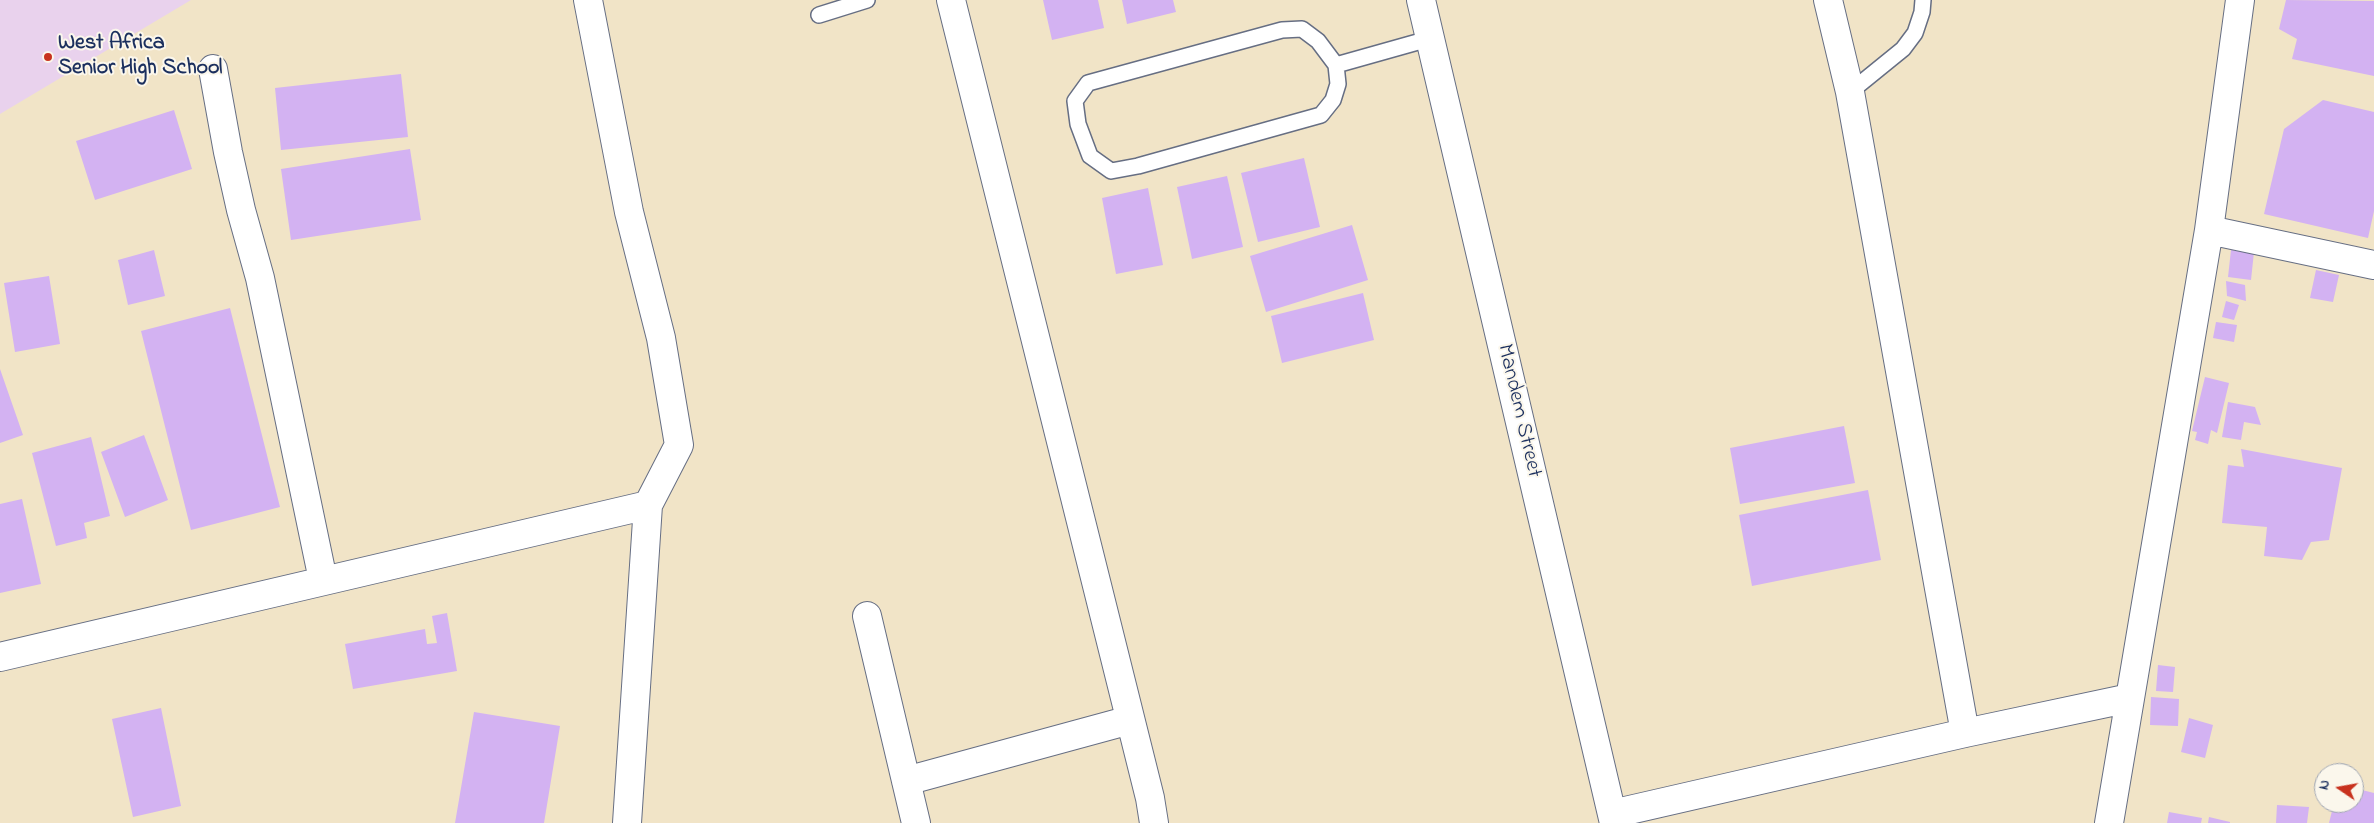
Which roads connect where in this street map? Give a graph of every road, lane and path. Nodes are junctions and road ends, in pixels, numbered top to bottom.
1 (588, 0) edge
2 (867, 0) edge
3 (951, 0) edge
4 (1421, 0) edge
5 (1828, 0) edge
6 (1923, 0) edge
7 (2240, 0) edge
8 (819, 15) dead end
9 (1432, 38) junction
10 (1336, 65) junction
11 (214, 69) dead end
12 (1850, 92) junction
13 (2209, 230) junction
14 (2374, 265) edge
15 (648, 505) junction
16 (323, 580) junction
17 (867, 616) dead end
18 (0, 657) edge
19 (2130, 698) junction
20 (1130, 720) junction
21 (1965, 733) junction
22 (906, 781) junction
23 (1613, 819) edge
24 (627, 823) edge
25 (916, 823) edge
26 (1154, 823) edge
27 (2109, 823) edge

1 - 15 street
2 - 8 lane
3 - 20 street
4 - 9 street, Mandem Street
5 - 12 street
6 - 12 lane
7 - 13 street
9 - 10 lane
9 - 23 street, Mandem Street
10 - 10 lane
11 - 16 street
12 - 21 street
13 - 14 street
13 - 19 street
15 - 16 street
15 - 24 street
16 - 18 street
17 - 22 street
19 - 21 street
19 - 27 street
20 - 22 street
20 - 26 street
21 - 23 street
22 - 25 street

